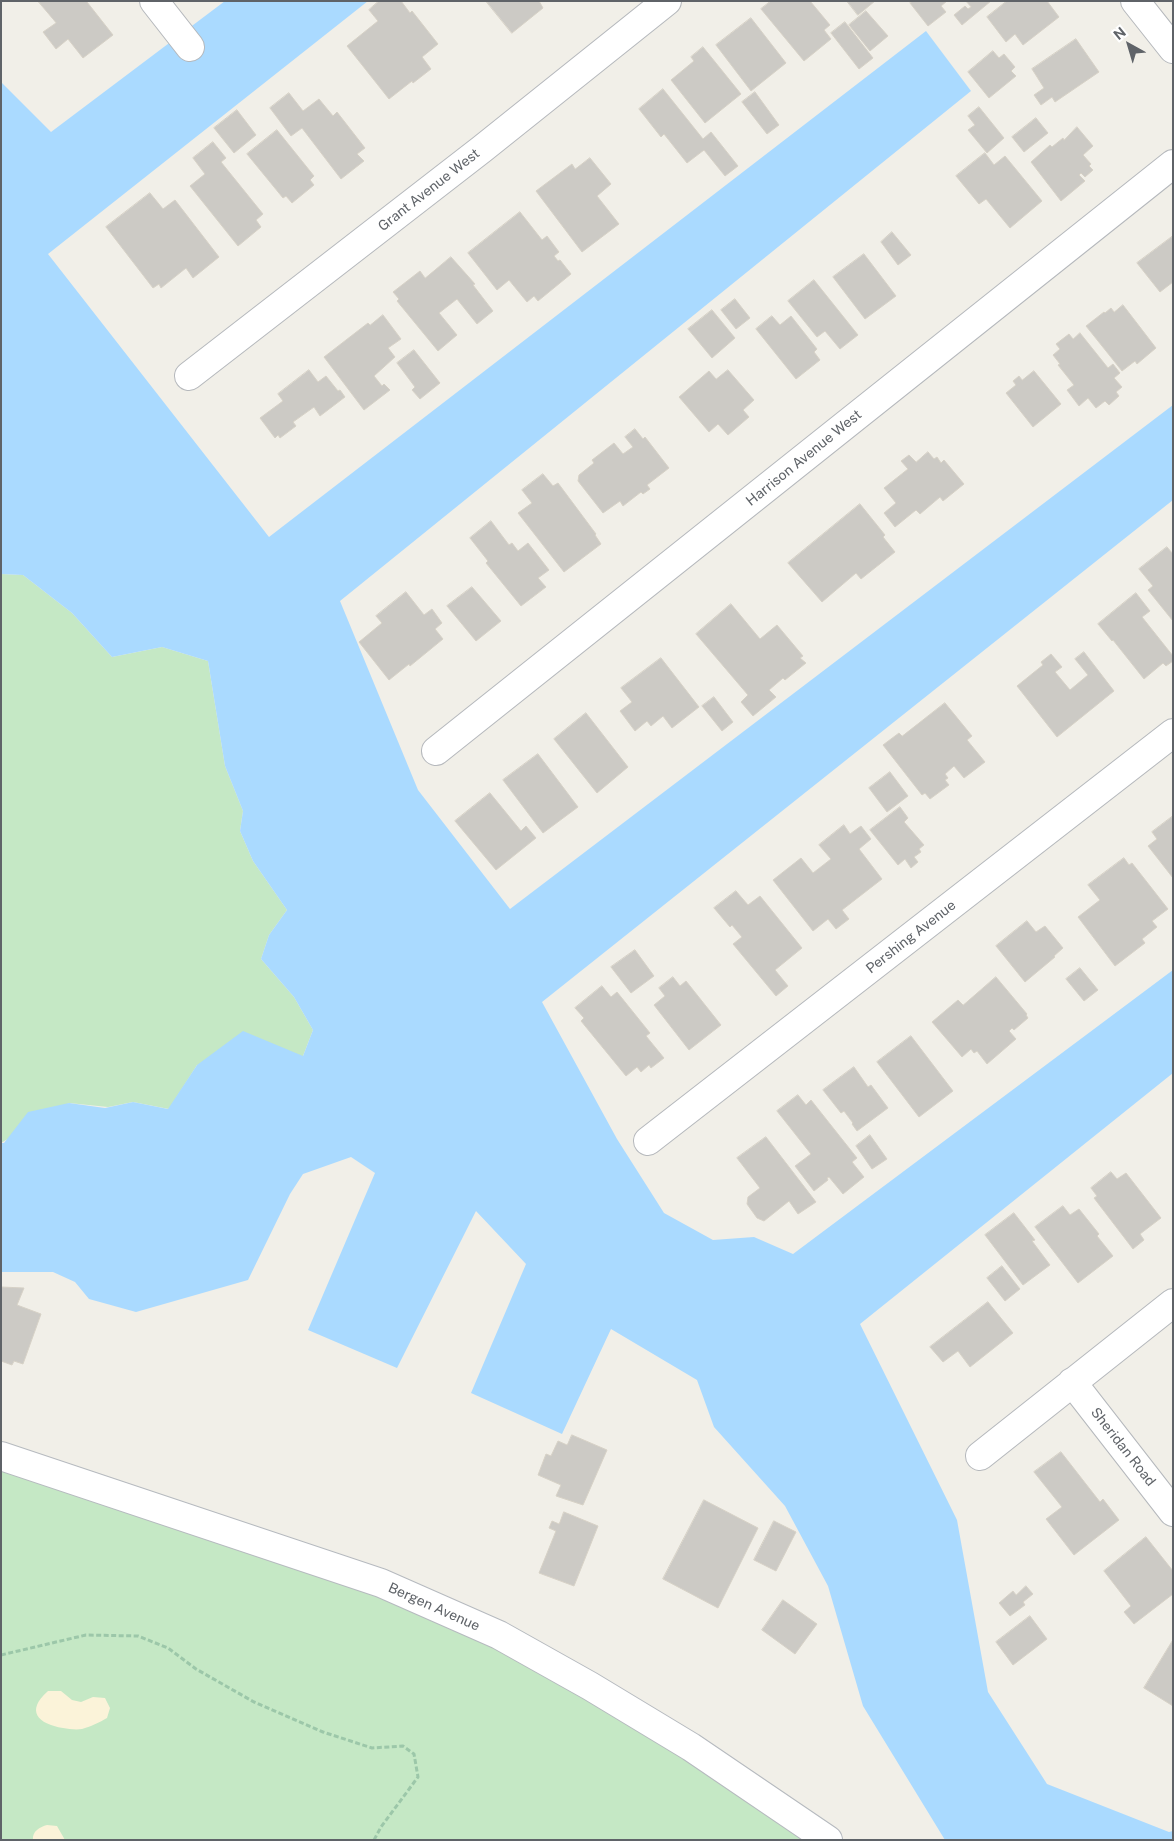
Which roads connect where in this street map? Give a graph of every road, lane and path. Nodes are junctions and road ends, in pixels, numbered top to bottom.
1 (154, 1) edge
2 (667, 1) edge
3 (1135, 1) edge
4 (190, 47) dead end
5 (1173, 49) edge
6 (1173, 164) edge
7 (190, 376) dead end
8 (1173, 733) edge
9 (436, 752) dead end
10 (648, 1141) dead end
11 (1173, 1304) edge
12 (1072, 1382) junction
13 (1, 1456) edge
14 (980, 1456) dead end
15 (1173, 1512) edge
16 (1, 1655) edge
17 (374, 1840) edge
18 (828, 1840) edge

1 - 4 street
2 - 7 street, Grant Avenue West
3 - 5 street
6 - 9 street, Harrison Avenue West
8 - 10 street, Pershing Avenue
11 - 12 street
12 - 14 street
12 - 15 street, Sheridan Road
13 - 18 street, Bergen Avenue
16 - 17 path

